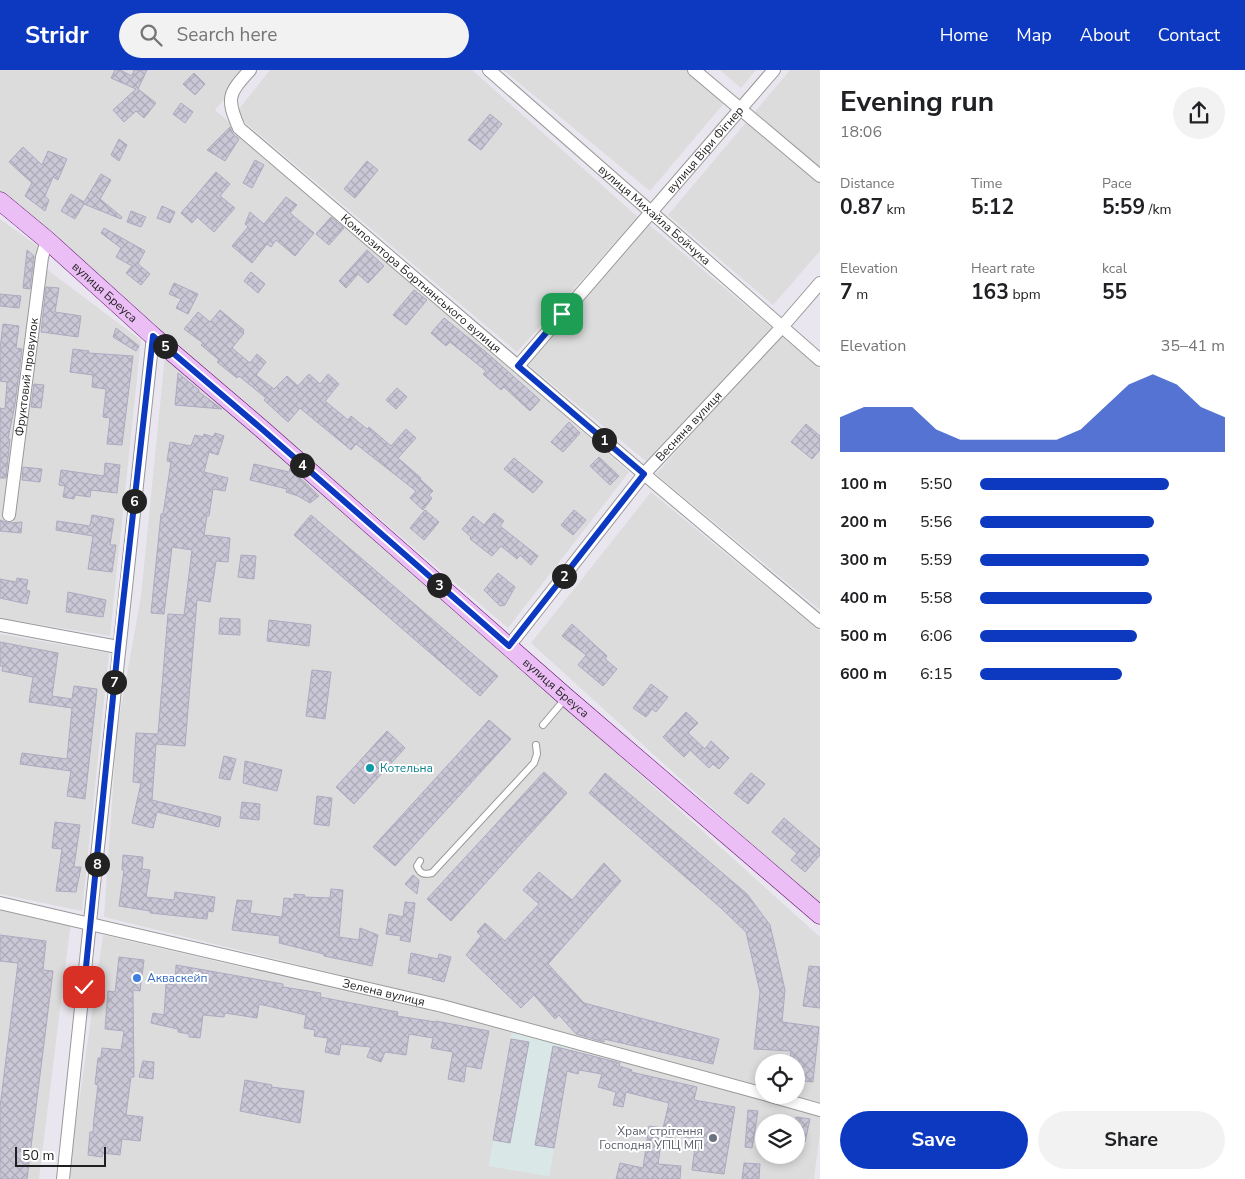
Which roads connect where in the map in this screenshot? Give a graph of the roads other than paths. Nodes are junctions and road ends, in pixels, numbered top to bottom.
1 (250, 70) edge
2 (489, 70) edge
3 (694, 70) edge
4 (774, 70) edge
5 (741, 110) junction
6 (820, 176) edge
7 (0, 201) edge
8 (650, 212) junction
9 (48, 240) junction
10 (820, 283) edge
11 (782, 327) junction
12 (153, 336) junction
13 (820, 360) edge
14 (518, 366) junction
15 (644, 474) junction
16 (9, 516) dead end
17 (820, 622) edge
18 (0, 625) edge
19 (509, 646) junction
20 (118, 647) junction
21 (566, 698) junction
22 (543, 725) dead end
23 (536, 745) dead end
24 (420, 861) dead end
25 (0, 903) edge
26 (820, 915) edge
27 (91, 923) junction
28 (755, 1091) edge
29 (800, 1104) edge
30 (820, 1110) edge
31 (63, 1179) edge

1 - 14 street, Композитора Бортнянського вулиця
2 - 8 street, вулиця Михайла Бойчука
3 - 5 street
4 - 5 street, вулиця Віри Фігнер
5 - 6 street
5 - 8 street, вулиця Віри Фігнер
7 - 9 street, вулиця Бреуса
8 - 11 street, вулиця Михайла Бойчука
8 - 14 street, вулиця Віри Фігнер
9 - 12 street, вулиця Бреуса
9 - 16 street, Фруктовий провулок
10 - 11 street, Весняна вулиця
11 - 13 street, вулиця Михайла Бойчука
11 - 15 street, Весняна вулиця
12 - 19 street, вулиця Бреуса
12 - 20 street
14 - 15 street, Композитора Бортнянського вулиця
15 - 17 street, Композитора Бортнянського вулиця
15 - 19 street, Весняна вулиця
18 - 20 street
19 - 21 street, вулиця Бреуса
20 - 27 street
21 - 22 lane
21 - 26 street, вулиця Бреуса
23 - 24 lane
25 - 27 street, Зелена вулиця
27 - 28 street, Зелена вулиця
27 - 31 street
29 - 30 street, Зелена вулиця

